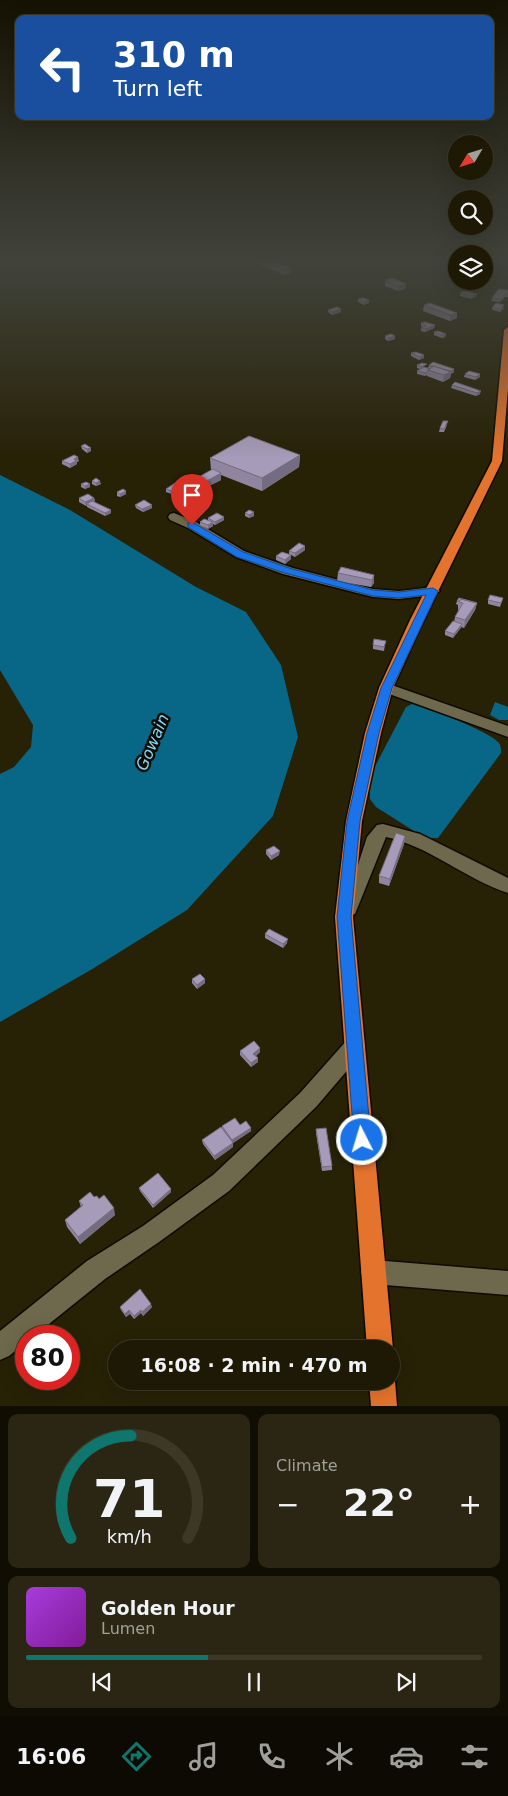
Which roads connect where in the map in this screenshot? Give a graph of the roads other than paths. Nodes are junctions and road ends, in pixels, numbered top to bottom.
1 (508, 332) edge
2 (174, 518) dead end
3 (433, 591) junction
4 (386, 688) junction
5 (508, 732) edge
6 (508, 886) edge
7 (344, 917) junction
8 (355, 1046) junction
9 (373, 1272) junction
10 (508, 1283) edge
11 (379, 1340) edge
12 (0, 1347) edge
13 (383, 1390) edge
14 (384, 1406) edge

1 - 3 highway
2 - 3 street
3 - 4 highway
4 - 5 street
4 - 7 highway
6 - 7 street
7 - 8 highway
8 - 9 highway
8 - 12 street
9 - 10 street
9 - 11 highway
13 - 14 highway

